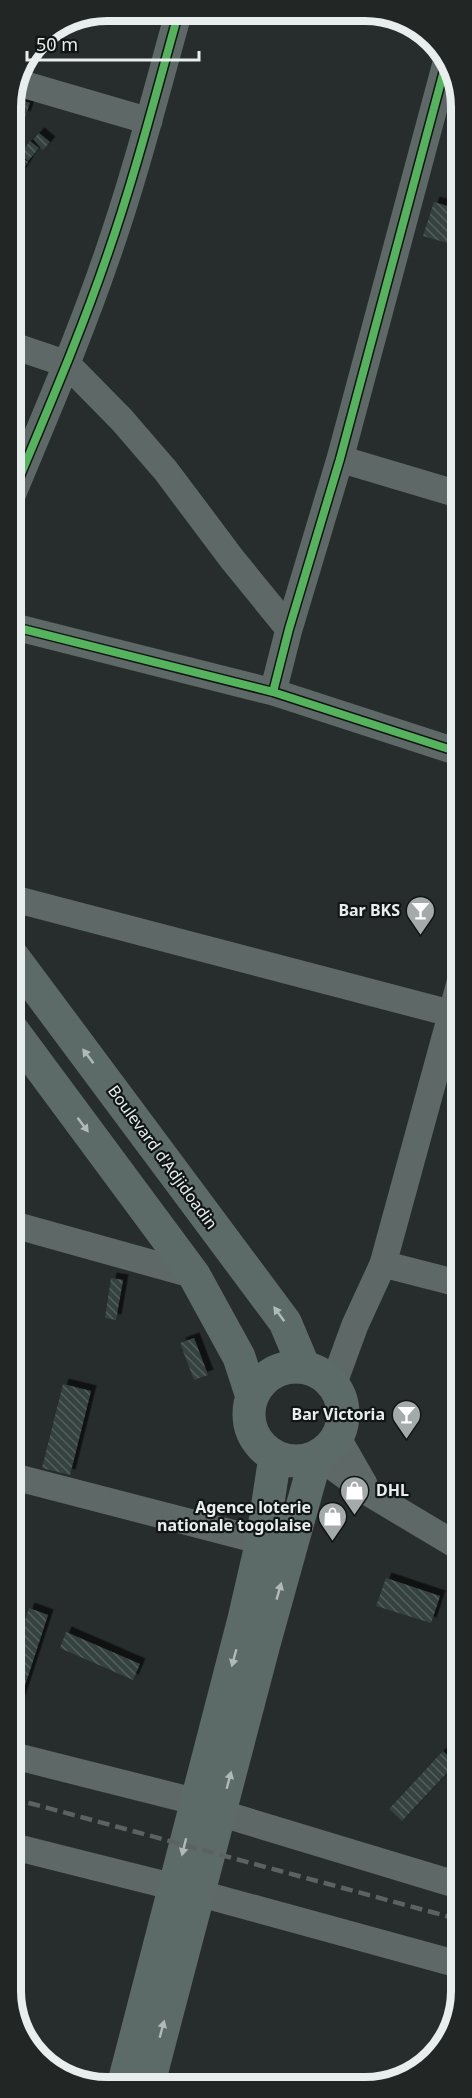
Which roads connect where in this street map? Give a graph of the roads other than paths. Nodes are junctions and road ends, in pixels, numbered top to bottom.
1 (176, 21) edge
2 (443, 73) edge
3 (24, 85) edge
4 (148, 121) junction
5 (21, 348) edge
6 (67, 364) junction
7 (340, 459) junction
8 (21, 474) edge
9 (451, 492) edge
10 (21, 629) edge
11 (289, 629) junction
12 (273, 692) junction
13 (451, 750) edge
14 (21, 901) edge
15 (21, 967) edge
16 (451, 1013) edge
17 (451, 1031) edge
18 (21, 1041) edge
19 (21, 1227) edge
20 (383, 1264) junction
21 (195, 1275) junction
22 (451, 1281) edge
23 (318, 1374) junction
24 (252, 1397) junction
25 (324, 1450) junction
26 (275, 1457) junction
27 (21, 1479) edge
28 (262, 1541) junction
29 (451, 1542) edge
30 (21, 1758) edge
31 (208, 1807) junction
32 (21, 1849) edge
33 (451, 1883) edge
34 (186, 1890) junction
35 (451, 1962) edge
36 (126, 2077) edge
37 (150, 2077) edge

1 - 4 street
2 - 7 street
3 - 4 street
4 - 6 street
5 - 6 street
6 - 8 street
6 - 11 street
7 - 9 street
7 - 11 street
10 - 12 street
11 - 12 street
12 - 13 street
14 - 16 street
23 -> 15 main road, Boulevard d'Adjidoadin
17 - 20 street
18 -> 21 main road
19 - 21 street
20 - 22 street
20 - 23 street
21 - 24 main road
23 - 24 main road
23 - 25 main road
24 - 26 main road
25 - 26 main road
25 - 29 street
31 -> 25 main road
26 - 28 main road
27 - 28 street
28 -> 31 main road
30 - 31 street
31 - 33 street
31 - 34 main road
32 - 34 street
34 - 35 street
34 - 36 main road
37 -> 34 main road

